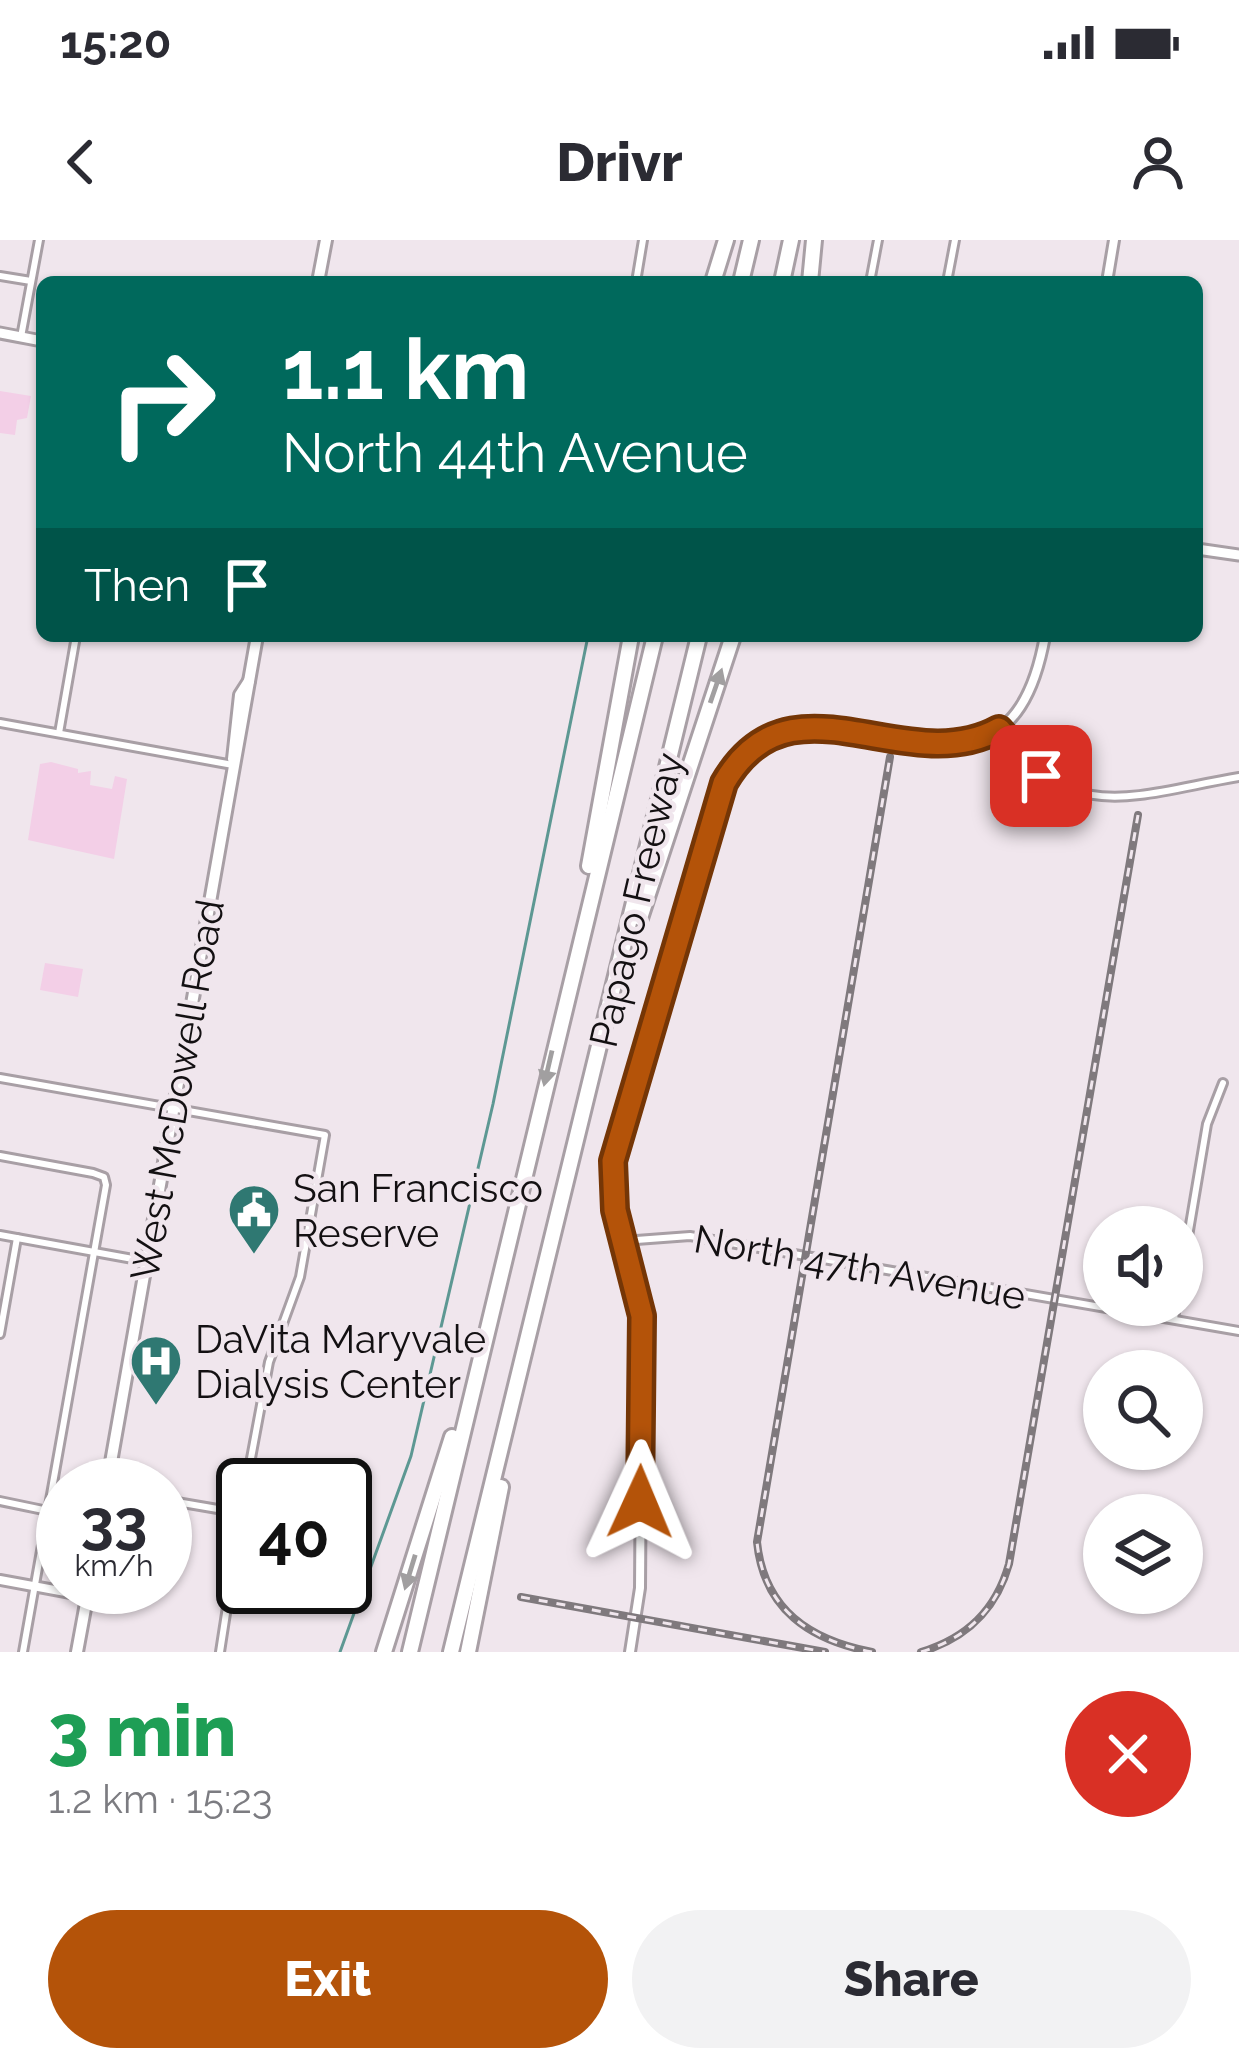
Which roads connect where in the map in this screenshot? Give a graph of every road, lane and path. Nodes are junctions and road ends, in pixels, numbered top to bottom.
1 (39, 240) edge
2 (326, 240) edge
3 (643, 240) edge
4 (727, 240) edge
5 (751, 240) edge
6 (791, 240) edge
7 (814, 240) edge
8 (878, 240) edge
9 (955, 240) edge
10 (1114, 240) edge
11 (0, 275) edge
12 (319, 276) edge
13 (637, 276) edge
14 (715, 276) edge
15 (742, 276) edge
16 (783, 276) edge
17 (811, 276) edge
18 (871, 276) edge
19 (948, 276) edge
20 (1108, 276) edge
21 (31, 281) junction
22 (0, 333) edge
23 (21, 337) junction
24 (36, 340) edge
25 (1203, 549) edge
26 (1239, 555) edge
27 (75, 642) edge
28 (256, 642) edge
29 (630, 642) edge
30 (653, 642) edge
31 (698, 642) edge
32 (731, 642) edge
33 (1043, 642) edge
34 (0, 722) edge
35 (999, 729) junction
36 (59, 733) junction
37 (233, 765) junction
38 (1239, 777) edge
39 (575, 954) junction
40 (613, 996) junction
41 (0, 1078) edge
42 (1222, 1083) dead end
43 (173, 1110) junction
44 (0, 1156) edge
45 (1193, 1206) edge
46 (0, 1234) edge
47 (17, 1238) junction
48 (623, 1241) junction
49 (94, 1252) junction
50 (147, 1262) junction
51 (1083, 1303) edge
52 (1203, 1324) edge
53 (1239, 1331) edge
54 (0, 1334) edge
55 (482, 1340) junction
56 (527, 1350) junction
57 (57, 1458) edge
58 (112, 1458) edge
59 (251, 1458) edge
60 (0, 1502) edge
61 (36, 1508) edge
62 (0, 1580) edge
63 (36, 1580) edge
64 (35, 1586) junction
65 (84, 1614) edge
66 (226, 1614) edge
67 (22, 1652) edge
68 (77, 1652) edge
69 (220, 1652) edge
70 (384, 1652) edge
71 (410, 1652) edge
72 (451, 1652) edge
73 (468, 1652) edge
74 (630, 1652) edge

1 - 21 street
2 - 12 main road
3 - 13 street
4 - 14 highway
5 - 15 highway
6 - 16 highway
7 - 17 highway
8 - 18 street
9 - 19 street
10 - 20 street
11 - 21 street
21 - 23 street
22 - 23 main road
23 - 24 main road
25 - 26 main road
27 - 36 street
28 - 37 main road, West McDowell Road
29 - 39 highway
30 - 39 highway, Papago Freeway
31 - 40 highway, Papago Freeway
40 -> 32 highway
33 - 35 street
34 - 36 street
35 - 38 street
35 - 48 street
36 - 37 street
37 - 43 main road, West McDowell Road
39 -> 55 highway, Papago Freeway
40 - 56 highway, Papago Freeway
41 - 43 street
42 - 45 street
43 - 50 main road, West McDowell Road
43 - 59 street
44 - 49 street
46 - 47 street
47 - 49 street
47 - 54 street
48 - 51 street, North 47th Avenue
48 - 74 street
49 - 50 street
49 - 57 street
50 - 58 main road, West McDowell Road
52 - 53 street, North 47th Avenue
55 -> 70 highway
55 - 71 highway, Papago Freeway
56 - 72 highway, Papago Freeway
56 - 73 highway
60 - 61 street
62 - 64 street
63 - 64 street
64 - 67 street
65 - 68 main road
66 - 69 street

